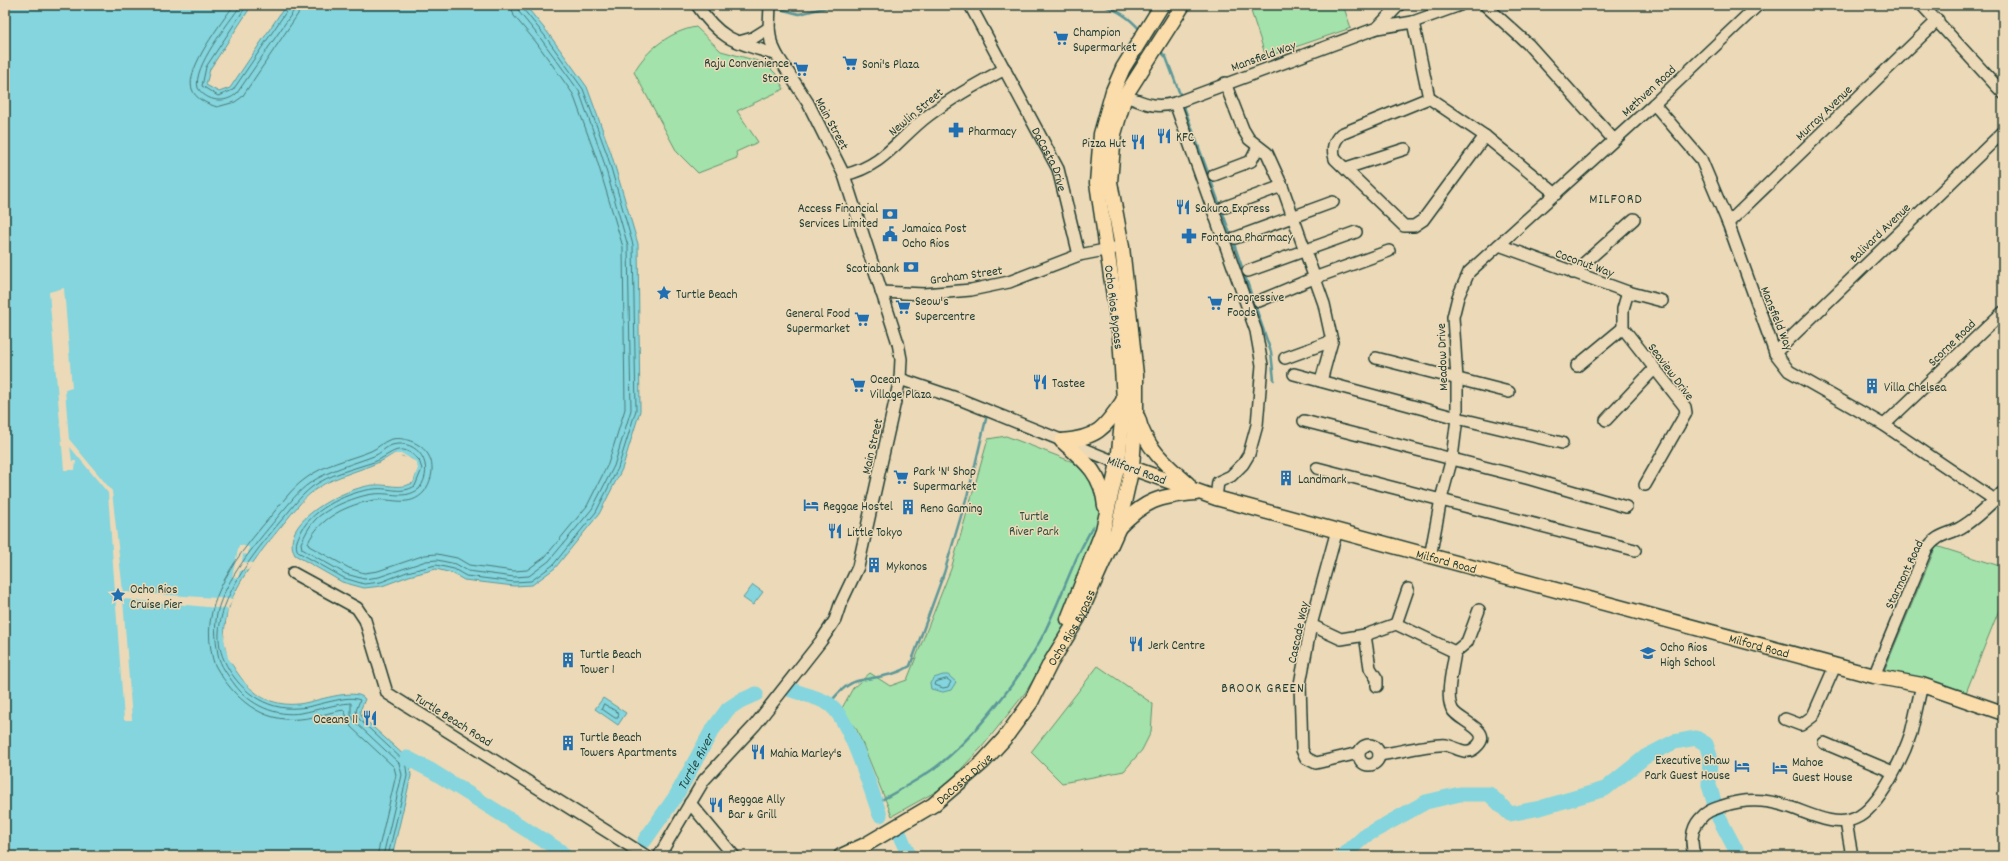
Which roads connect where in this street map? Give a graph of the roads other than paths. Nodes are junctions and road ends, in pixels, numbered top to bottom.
1 (697, 5) edge
2 (770, 5) edge
3 (970, 5) edge
4 (1162, 5) edge
5 (1183, 5) edge
6 (1399, 5) edge
7 (1460, 5) edge
8 (1485, 5) edge
9 (1758, 5) edge
10 (1922, 5) edge
11 (1938, 20) junction
12 (1413, 22) junction
13 (769, 24) junction
14 (1377, 28) junction
15 (738, 42) junction
16 (777, 55) junction
17 (1005, 69) junction
18 (1225, 83) junction
19 (2003, 93) edge
20 (1125, 96) junction
21 (1429, 98) junction
22 (1178, 102) junction
23 (1654, 104) junction
24 (2003, 132) edge
25 (1485, 136) junction
26 (1614, 140) junction
27 (1258, 147) junction
28 (1404, 149) dead end
29 (1346, 168) junction
30 (844, 175) junction
31 (1214, 176) dead end
32 (1282, 186) junction
33 (1556, 194) junction
34 (1332, 202) dead end
35 (1225, 207) dead end
36 (1293, 218) junction
37 (1634, 219) dead end
38 (1728, 223) junction
39 (1356, 232) dead end
40 (1235, 238) dead end
41 (1499, 245) junction
42 (1122, 247) junction
43 (1107, 250) junction
44 (1305, 250) junction
45 (1389, 251) dead end
46 (1079, 255) junction
47 (1248, 271) dead end
48 (1573, 273) junction
49 (1314, 278) junction
50 (881, 292) junction
51 (1628, 292) junction
52 (1662, 301) dead end
53 (1259, 302) dead end
54 (2003, 312) edge
55 (1623, 328) junction
56 (1332, 341) junction
57 (1774, 353) junction
58 (1285, 358) dead end
59 (1376, 358) dead end
60 (1577, 366) dead end
61 (1654, 369) junction
62 (1294, 374) dead end
63 (900, 379) junction
64 (1457, 379) junction
65 (1321, 382) junction
66 (1509, 392) dead end
67 (1124, 400) junction
68 (1136, 410) junction
69 (1457, 418) junction
70 (1606, 420) dead end
71 (1304, 421) dead end
72 (1884, 425) junction
73 (1062, 442) junction
74 (1562, 443) dead end
75 (1452, 458) junction
76 (1118, 463) junction
77 (1132, 467) junction
78 (1317, 468) dead end
79 (1645, 484) dead end
80 (1199, 493) junction
81 (1999, 496) edge
82 (1216, 498) junction
83 (1441, 499) junction
84 (1626, 507) dead end
85 (1118, 529) junction
86 (1103, 530) junction
87 (1337, 530) junction
88 (1635, 550) dead end
89 (1430, 556) junction
90 (293, 573) dead end
91 (1408, 589) dead end
92 (1479, 610) dead end
93 (1396, 624) junction
94 (1311, 625) junction
95 (1365, 635) junction
96 (1455, 652) junction
97 (1051, 662) junction
98 (1835, 666) junction
99 (1874, 676) junction
100 (1922, 685) junction
101 (1377, 686) dead end
102 (2003, 713) edge
103 (1784, 719) dead end
104 (1824, 743) dead end
105 (1893, 772) junction
106 (690, 803) junction
107 (1846, 822) junction
108 (646, 856) edge
109 (659, 856) edge
110 (734, 856) edge
111 (841, 856) edge
112 (1695, 856) edge
113 (1852, 856) edge

1 - 15 street
2 - 13 street, Main Street
3 - 17 street
4 - 43 main road, Ocho Rios Bypass
5 - 20 main road, Ocho Rios Bypass
6 - 14 street
7 - 12 street, Mansfield Way
8 - 26 street
9 - 23 street, Methven Road
10 - 11 street
11 - 19 street
11 - 38 street, Murray Avenue
12 - 14 street, Mansfield Way
12 - 21 street
13 - 15 street
13 - 16 street, Main Street
14 - 18 street, Mansfield Way
15 - 16 street
16 - 30 street, Main Street
17 - 30 street, Newlin Street
17 - 46 street, DaCosta Drive
18 - 22 street, Mansfield Way
18 - 27 street
20 - 22 street, Mansfield Way
20 - 42 main road, Ocho Rios Bypass
21 - 25 street
21 - 29 street
22 - 82 street
23 - 26 street, Methven Road
23 - 38 street, Mansfield Way
24 - 57 street, Balivard Avenue
25 - 29 street
25 - 33 street
26 - 33 street, Methven Road
27 - 31 street
27 - 32 street
28 - 29 street
30 - 50 street, Main Street
32 - 35 street
32 - 36 street
33 - 41 street, Meadow Drive
34 - 36 street
36 - 40 street
36 - 44 street
37 - 48 street
38 - 57 street, Mansfield Way
39 - 44 street
41 - 48 street, Coconut Way
41 - 64 street, Meadow Drive
42 - 43 street, Graham Street
42 - 68 main road, Ocho Rios Bypass
43 - 46 street, Graham Street
43 - 67 main road, Ocho Rios Bypass
44 - 47 street
44 - 49 street
45 - 49 street
46 - 50 street, Graham Street
48 - 51 street, Coconut Way
49 - 53 street
49 - 56 street
50 - 63 street, Main Street
51 - 52 street, Coconut Way
51 - 55 street
54 - 72 street, Scorne Road
55 - 60 street
55 - 61 street, Seaview Drive
56 - 58 street
56 - 65 street
57 - 72 street, Mansfield Way
59 - 64 street
61 - 70 street
61 - 79 street, Seaview Drive
62 - 65 street
63 - 73 street, Milford Road
63 - 106 street, Main Street
64 - 66 street
64 - 69 street, Meadow Drive
65 - 69 street
67 - 73 main road
67 - 76 main road, Ocho Rios Bypass
68 - 77 main road, Ocho Rios Bypass
68 - 80 main road
69 - 74 street
69 - 75 street, Meadow Drive
71 - 75 street
72 - 81 street, Mansfield Way
73 - 76 street, Milford Road
73 - 86 main road
75 - 83 street, Meadow Drive
75 - 84 street
76 - 77 main road, Milford Road
76 - 86 main road, Ocho Rios Bypass
77 - 80 main road, Milford Road
77 - 85 main road, Ocho Rios Bypass
78 - 83 street
80 - 82 main road, Milford Road
80 - 85 main road
81 - 99 street, Starmont Road
82 - 87 main road, Milford Road
83 - 88 street
83 - 89 street, Meadow Drive
85 - 97 main road, Ocho Rios Bypass
86 - 97 main road, Ocho Rios Bypass
87 - 89 main road, Milford Road
87 - 94 street, Cascade Way
89 - 98 main road, Milford Road
90 - 108 street, Turtle Beach Road
91 - 93 street
92 - 96 street
93 - 95 street
93 - 96 street
94 - 95 street
94 - 96 street, Cascade Way
95 - 101 street
97 - 111 main road, DaCosta Drive
98 - 99 main road, Milford Road
98 - 103 street
99 - 100 main road, Milford Road
100 - 102 main road, Milford Road
100 - 105 street
104 - 105 street
105 - 107 street
106 - 109 street, Main Street
106 - 110 street
107 - 112 street
107 - 113 street

